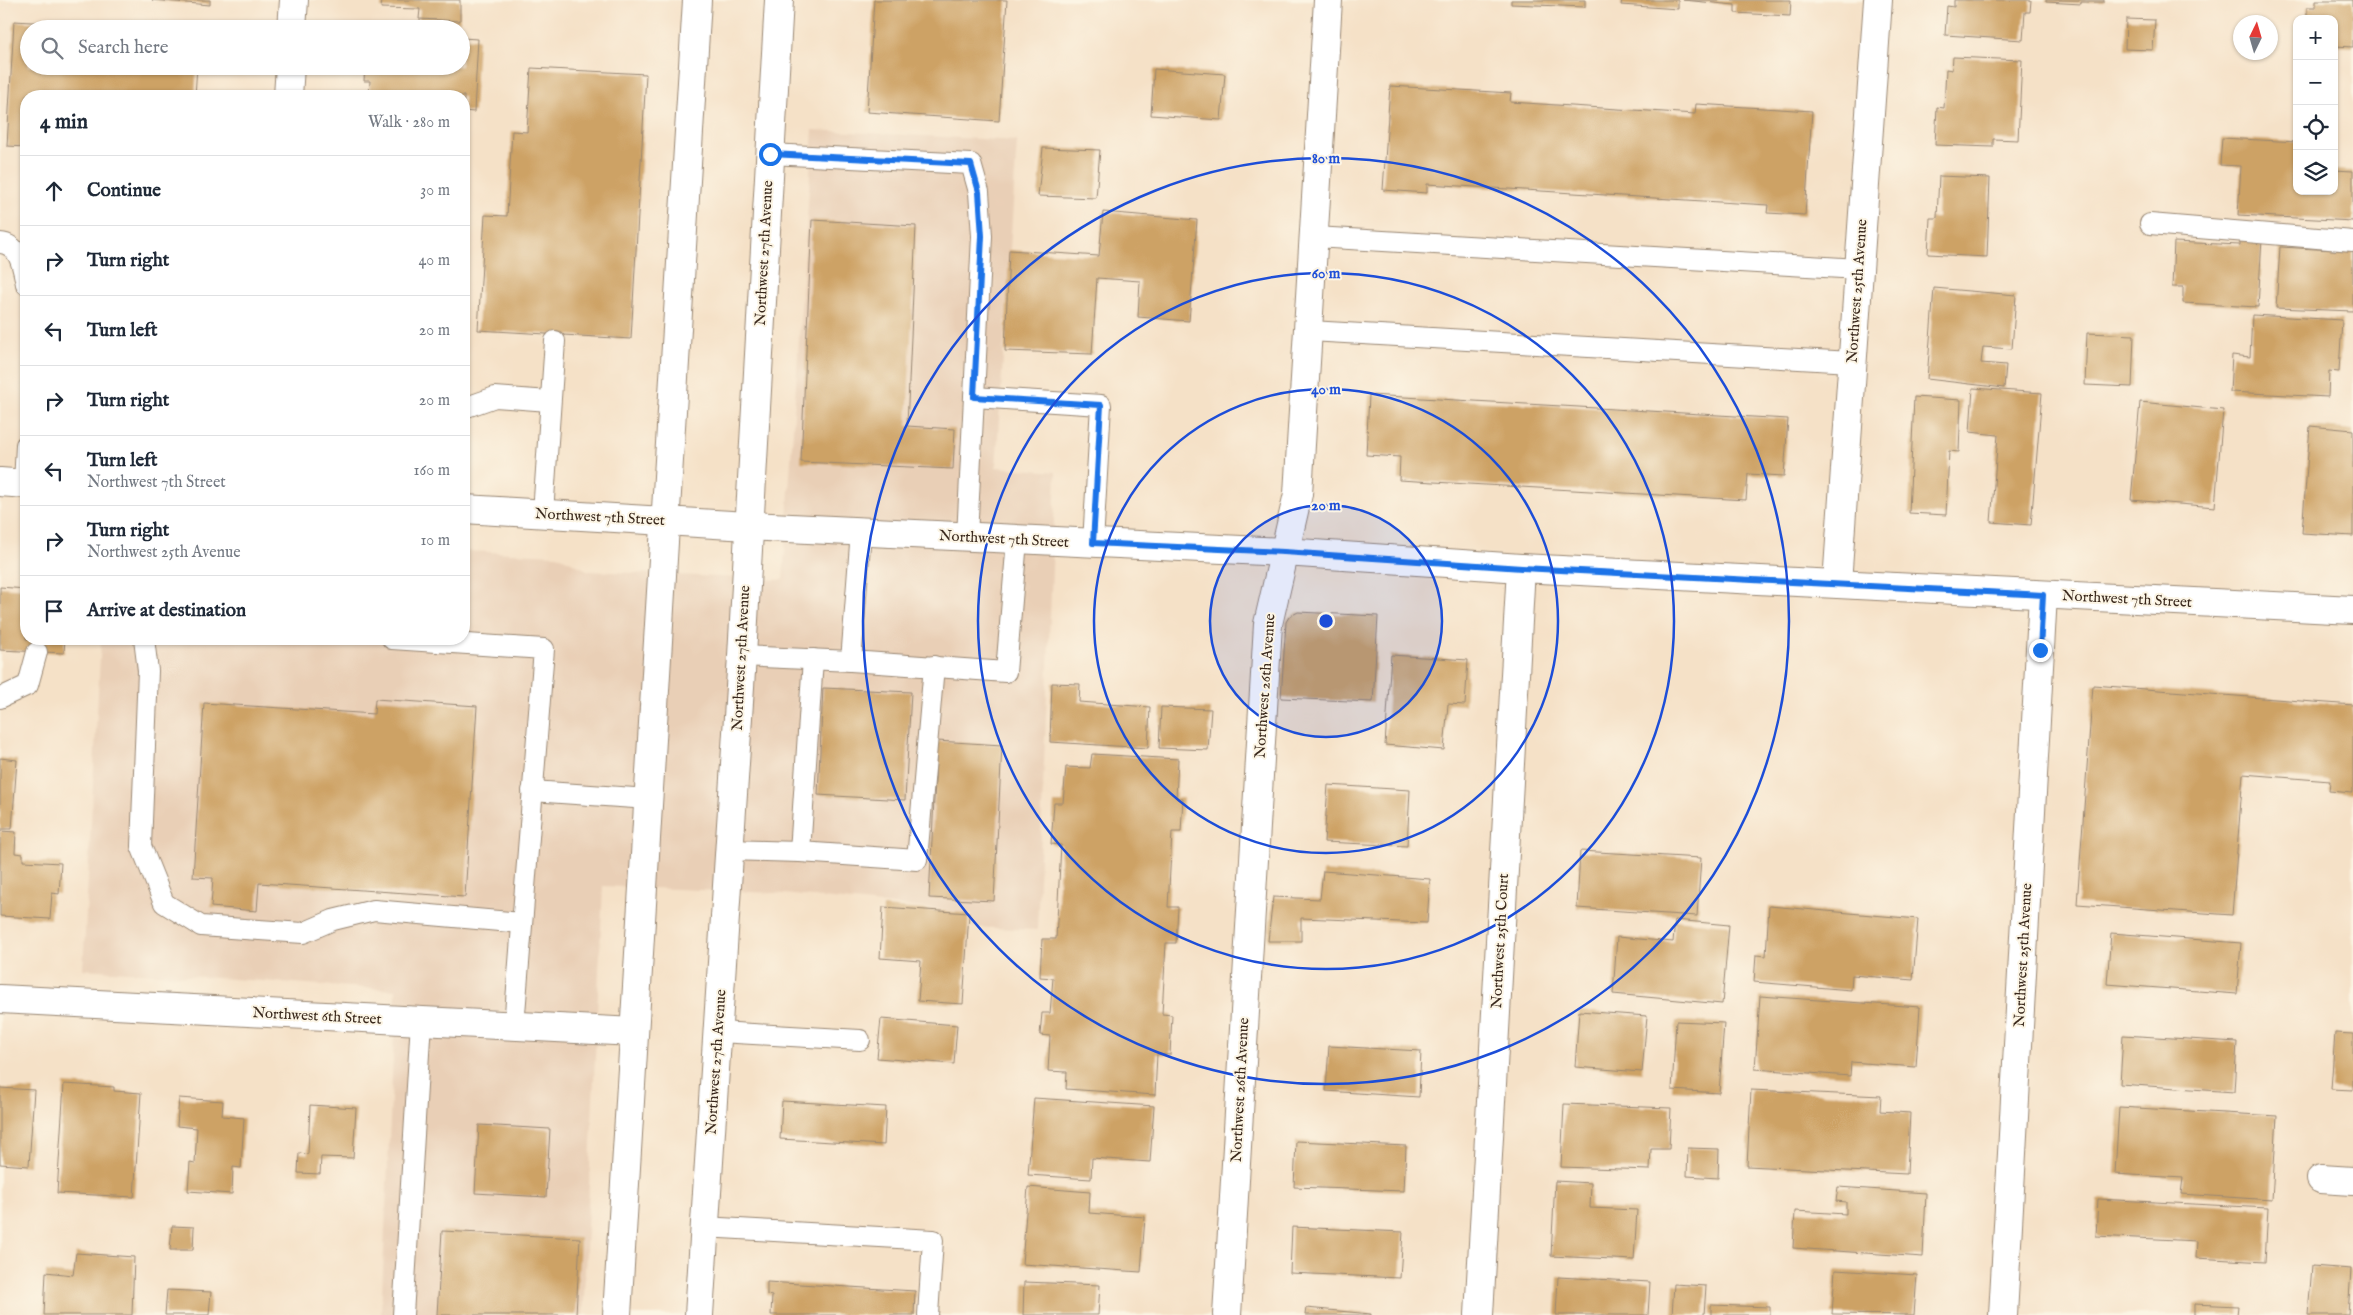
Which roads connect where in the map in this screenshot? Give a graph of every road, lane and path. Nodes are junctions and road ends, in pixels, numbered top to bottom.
1 (294, 0) edge
2 (697, 0) edge
3 (779, 0) edge
4 (1328, 0) edge
5 (1878, 0) edge
6 (293, 20) edge
7 (289, 75) edge
8 (288, 90) edge
9 (770, 154) junction
10 (2150, 224) dead end
11 (1315, 237) junction
12 (2353, 241) edge
13 (0, 243) edge
14 (20, 257) edge
15 (1859, 269) junction
16 (1310, 331) junction
17 (555, 341) dead end
18 (1852, 362) junction
19 (974, 397) junction
20 (549, 401) junction
21 (470, 406) edge
22 (20, 471) edge
23 (17, 483) edge
24 (470, 509) edge
25 (543, 513) junction
26 (665, 521) junction
27 (748, 526) junction
28 (861, 531) junction
29 (967, 537) junction
30 (1017, 540) junction
31 (1093, 543) junction
32 (1284, 552) junction
33 (1522, 568) junction
34 (1838, 583) junction
35 (2043, 595) junction
36 (2353, 610) edge
37 (470, 644) edge
38 (145, 645) edge
39 (37, 652) dead end
40 (742, 656) junction
41 (813, 659) junction
42 (851, 661) junction
43 (934, 666) junction
44 (0, 698) edge
45 (532, 791) junction
46 (649, 799) junction
47 (729, 850) junction
48 (800, 852) junction
49 (522, 924) junction
50 (0, 999) edge
51 (421, 1021) junction
52 (514, 1026) junction
53 (634, 1032) junction
54 (719, 1032) junction
55 (860, 1040) dead end
56 (2321, 1179) dead end
57 (2353, 1182) edge
58 (703, 1227) junction
59 (403, 1315) edge
60 (617, 1315) edge
61 (699, 1315) edge
62 (928, 1315) edge
63 (1227, 1315) edge
64 (1479, 1315) edge
65 (2003, 1315) edge

1 - 6 main road
2 - 26 main road
3 - 9 main road, Northwest 27th Avenue
4 - 11 main road, Northwest 26th Avenue
5 - 15 main road, Northwest 25th Avenue
7 - 8 main road
9 - 19 lane
9 - 27 main road, Northwest 27th Avenue
10 - 12 lane
11 - 15 lane
11 - 16 main road, Northwest 26th Avenue
13 - 14 lane
15 - 18 main road, Northwest 25th Avenue
16 - 18 lane
16 - 32 main road, Northwest 26th Avenue
17 - 20 lane
18 - 34 main road, Northwest 25th Avenue
19 - 29 lane
19 - 31 lane
20 - 21 lane
20 - 25 lane
22 - 23 lane
24 - 25 main road, Northwest 7th Street
25 - 26 main road, Northwest 7th Street
26 - 27 main road, Northwest 7th Street
26 - 46 main road
27 - 28 main road, Northwest 7th Street
27 - 40 main road, Northwest 27th Avenue
28 - 29 main road, Northwest 7th Street
28 - 42 lane
29 - 30 main road, Northwest 7th Street
30 - 31 main road, Northwest 7th Street
30 - 43 lane
31 - 32 main road, Northwest 7th Street
32 - 33 main road, Northwest 7th Street
32 - 63 main road, Northwest 26th Avenue
33 - 34 main road, Northwest 7th Street
33 - 64 main road, Northwest 25th Court
34 - 35 main road, Northwest 7th Street
35 - 36 main road, Northwest 7th Street
35 - 65 main road, Northwest 25th Avenue
37 - 45 lane
38 - 49 lane
39 - 44 lane
40 - 41 lane
40 - 47 main road, Northwest 27th Avenue
41 - 42 lane
41 - 48 lane
42 - 43 lane
43 - 48 lane
45 - 46 lane
45 - 49 lane
46 - 53 main road
47 - 48 lane
47 - 54 main road, Northwest 27th Avenue
49 - 52 lane
50 - 51 main road, Northwest 6th Street
51 - 52 main road, Northwest 6th Street
51 - 59 lane
52 - 53 main road, Northwest 6th Street
53 - 60 main road
54 - 55 lane
54 - 58 main road, Northwest 27th Avenue
56 - 57 main road
58 - 61 main road, Northwest 27th Avenue
58 - 62 lane

